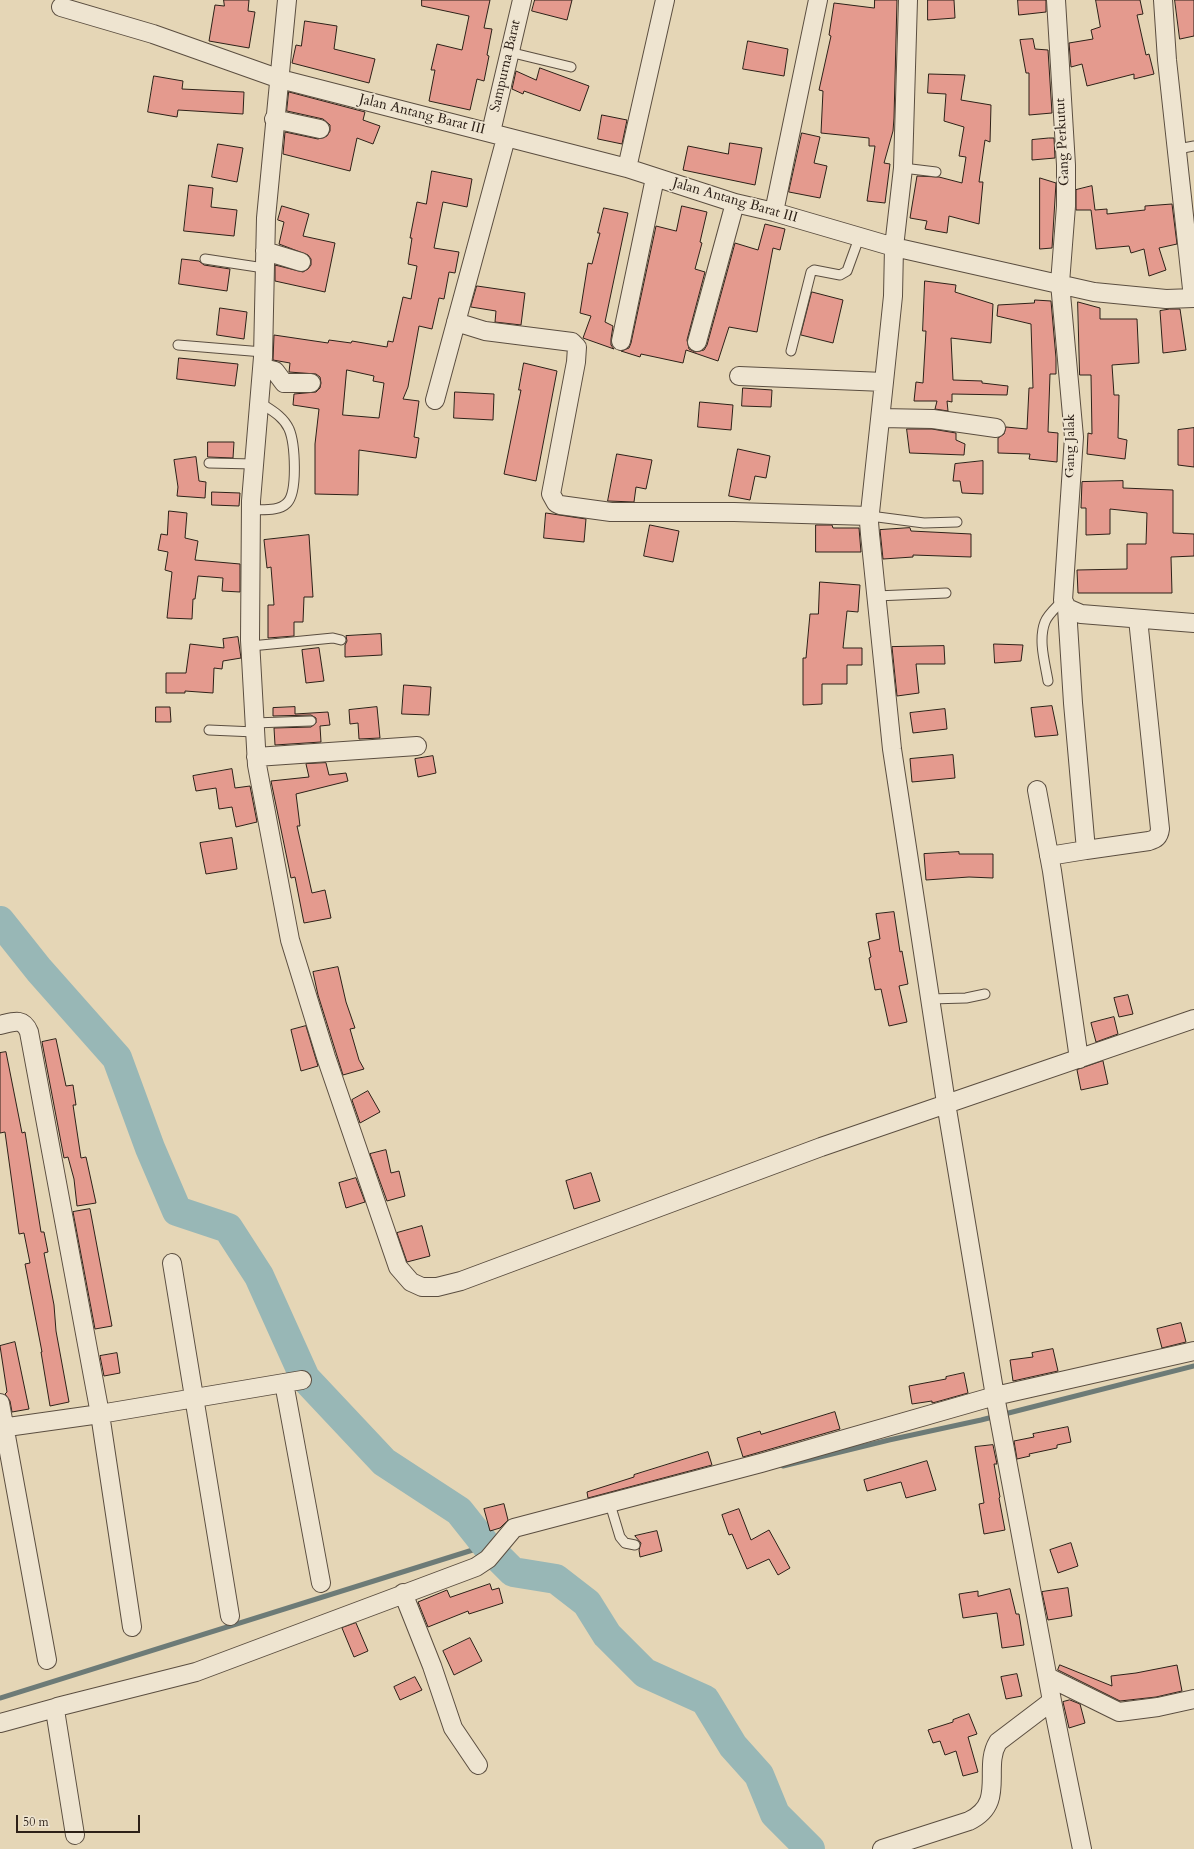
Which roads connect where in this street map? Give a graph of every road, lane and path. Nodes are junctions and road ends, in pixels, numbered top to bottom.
1 (287, 0) edge
2 (522, 0) edge
3 (665, 0) edge
4 (818, 0) edge
5 (908, 0) edge
6 (1056, 0) edge
7 (1163, 0) edge
8 (61, 7) dead end
9 (509, 52) junction
10 (571, 67) dead end
11 (280, 79) junction
12 (274, 119) junction
13 (320, 129) dead end
14 (499, 135) junction
15 (1186, 147) edge
16 (627, 168) junction
17 (903, 168) junction
18 (936, 172) dead end
19 (655, 178) junction
20 (735, 203) junction
21 (774, 212) junction
22 (859, 238) junction
23 (894, 247) junction
24 (205, 259) dead end
25 (265, 259) junction
26 (301, 262) dead end
27 (1060, 283) junction
28 (1194, 300) edge
29 (456, 322) junction
30 (621, 341) dead end
31 (697, 342) dead end
32 (178, 345) dead end
33 (791, 350) dead end
34 (263, 360) junction
35 (739, 376) dead end
36 (884, 382) junction
37 (311, 383) dead end
38 (434, 400) dead end
39 (260, 402) junction
40 (881, 418) junction
41 (996, 428) dead end
42 (209, 462) dead end
43 (254, 464) junction
44 (251, 510) junction
45 (870, 516) junction
46 (957, 522) dead end
47 (946, 593) dead end
48 (876, 596) junction
49 (1065, 604) junction
50 (1138, 619) junction
51 (1194, 623) edge
52 (341, 640) dead end
53 (251, 646) junction
54 (1048, 681) dead end
55 (311, 721) dead end
56 (255, 727) junction
57 (209, 730) dead end
58 (417, 746) dead end
59 (256, 757) junction
60 (1037, 790) dead end
61 (1086, 850) junction
62 (1049, 856) junction
63 (985, 994) dead end
64 (930, 999) junction
65 (1194, 1019) edge
66 (0, 1025) edge
67 (1079, 1059) junction
68 (946, 1103) junction
69 (172, 1263) dead end
70 (1194, 1352) edge
71 (302, 1380) dead end
72 (284, 1383) junction
73 (195, 1398) junction
74 (0, 1403) edge
75 (997, 1408) junction
76 (100, 1414) junction
77 (2, 1428) edge
78 (610, 1504) junction
79 (635, 1545) dead end
80 (321, 1582) dead end
81 (404, 1593) junction
82 (230, 1616) dead end
83 (132, 1627) dead end
84 (47, 1660) dead end
85 (1048, 1677) junction
86 (1194, 1699) edge
87 (1052, 1701) junction
88 (56, 1708) junction
89 (0, 1723) edge
90 (478, 1766) dead end
91 (75, 1835) dead end
92 (882, 1849) edge
93 (1082, 1849) edge

1 - 11 street
2 - 9 street, Sampurna Barat
3 - 16 street
4 - 21 street
5 - 17 street
6 - 27 street, Gang Perkutut
7 - 15 street
8 - 11 street, Jalan Antang Barat III
9 - 10 lane
9 - 14 street, Sampurna Barat
11 - 12 street
11 - 14 street, Jalan Antang Barat III
12 - 13 street
12 - 25 street
14 - 16 street, Jalan Antang Barat III
14 - 29 street, Sampurna Barat
15 - 28 street
16 - 19 street, Jalan Antang Barat III
17 - 18 lane
17 - 23 street
19 - 20 street, Jalan Antang Barat III
19 - 30 street
20 - 21 street, Jalan Antang Barat III
20 - 31 street
21 - 22 street, Jalan Antang Barat III
22 - 23 street, Jalan Antang Barat III
22 - 33 lane
23 - 27 street, Jalan Antang Barat III
23 - 36 street
24 - 25 lane
25 - 26 street
25 - 34 street
27 - 28 street, Jalan Antang Barat III
27 - 49 street, Gang Jalak
29 - 38 street, Sampurna Barat
29 - 45 street
32 - 34 lane
34 - 37 street
34 - 39 street
35 - 36 street
36 - 40 street
39 - 43 street
39 - 44 lane
40 - 41 street
40 - 45 street
42 - 43 lane
43 - 44 street
44 - 53 street
45 - 46 lane
45 - 48 street
47 - 48 lane
48 - 64 street
49 - 50 street
49 - 54 lane
49 - 61 street, Gang Jalak
50 - 51 street
50 - 61 street
52 - 53 lane
53 - 56 street
55 - 56 lane
56 - 57 lane
56 - 59 street
58 - 59 street
59 - 68 street
60 - 62 street
61 - 62 street
62 - 67 street
63 - 64 lane
64 - 68 street
65 - 67 street
66 - 76 street
67 - 68 street
68 - 75 street
69 - 73 street
70 - 75 street
71 - 72 street
72 - 73 street
72 - 80 street
73 - 76 street
73 - 82 street
74 - 77 street
75 - 78 street
75 - 85 street
76 - 77 street
76 - 83 street
77 - 84 street
78 - 79 lane
78 - 81 street
81 - 88 street
81 - 90 street
85 - 86 street
85 - 87 street
87 - 92 street
87 - 93 street
88 - 89 street
88 - 91 street

